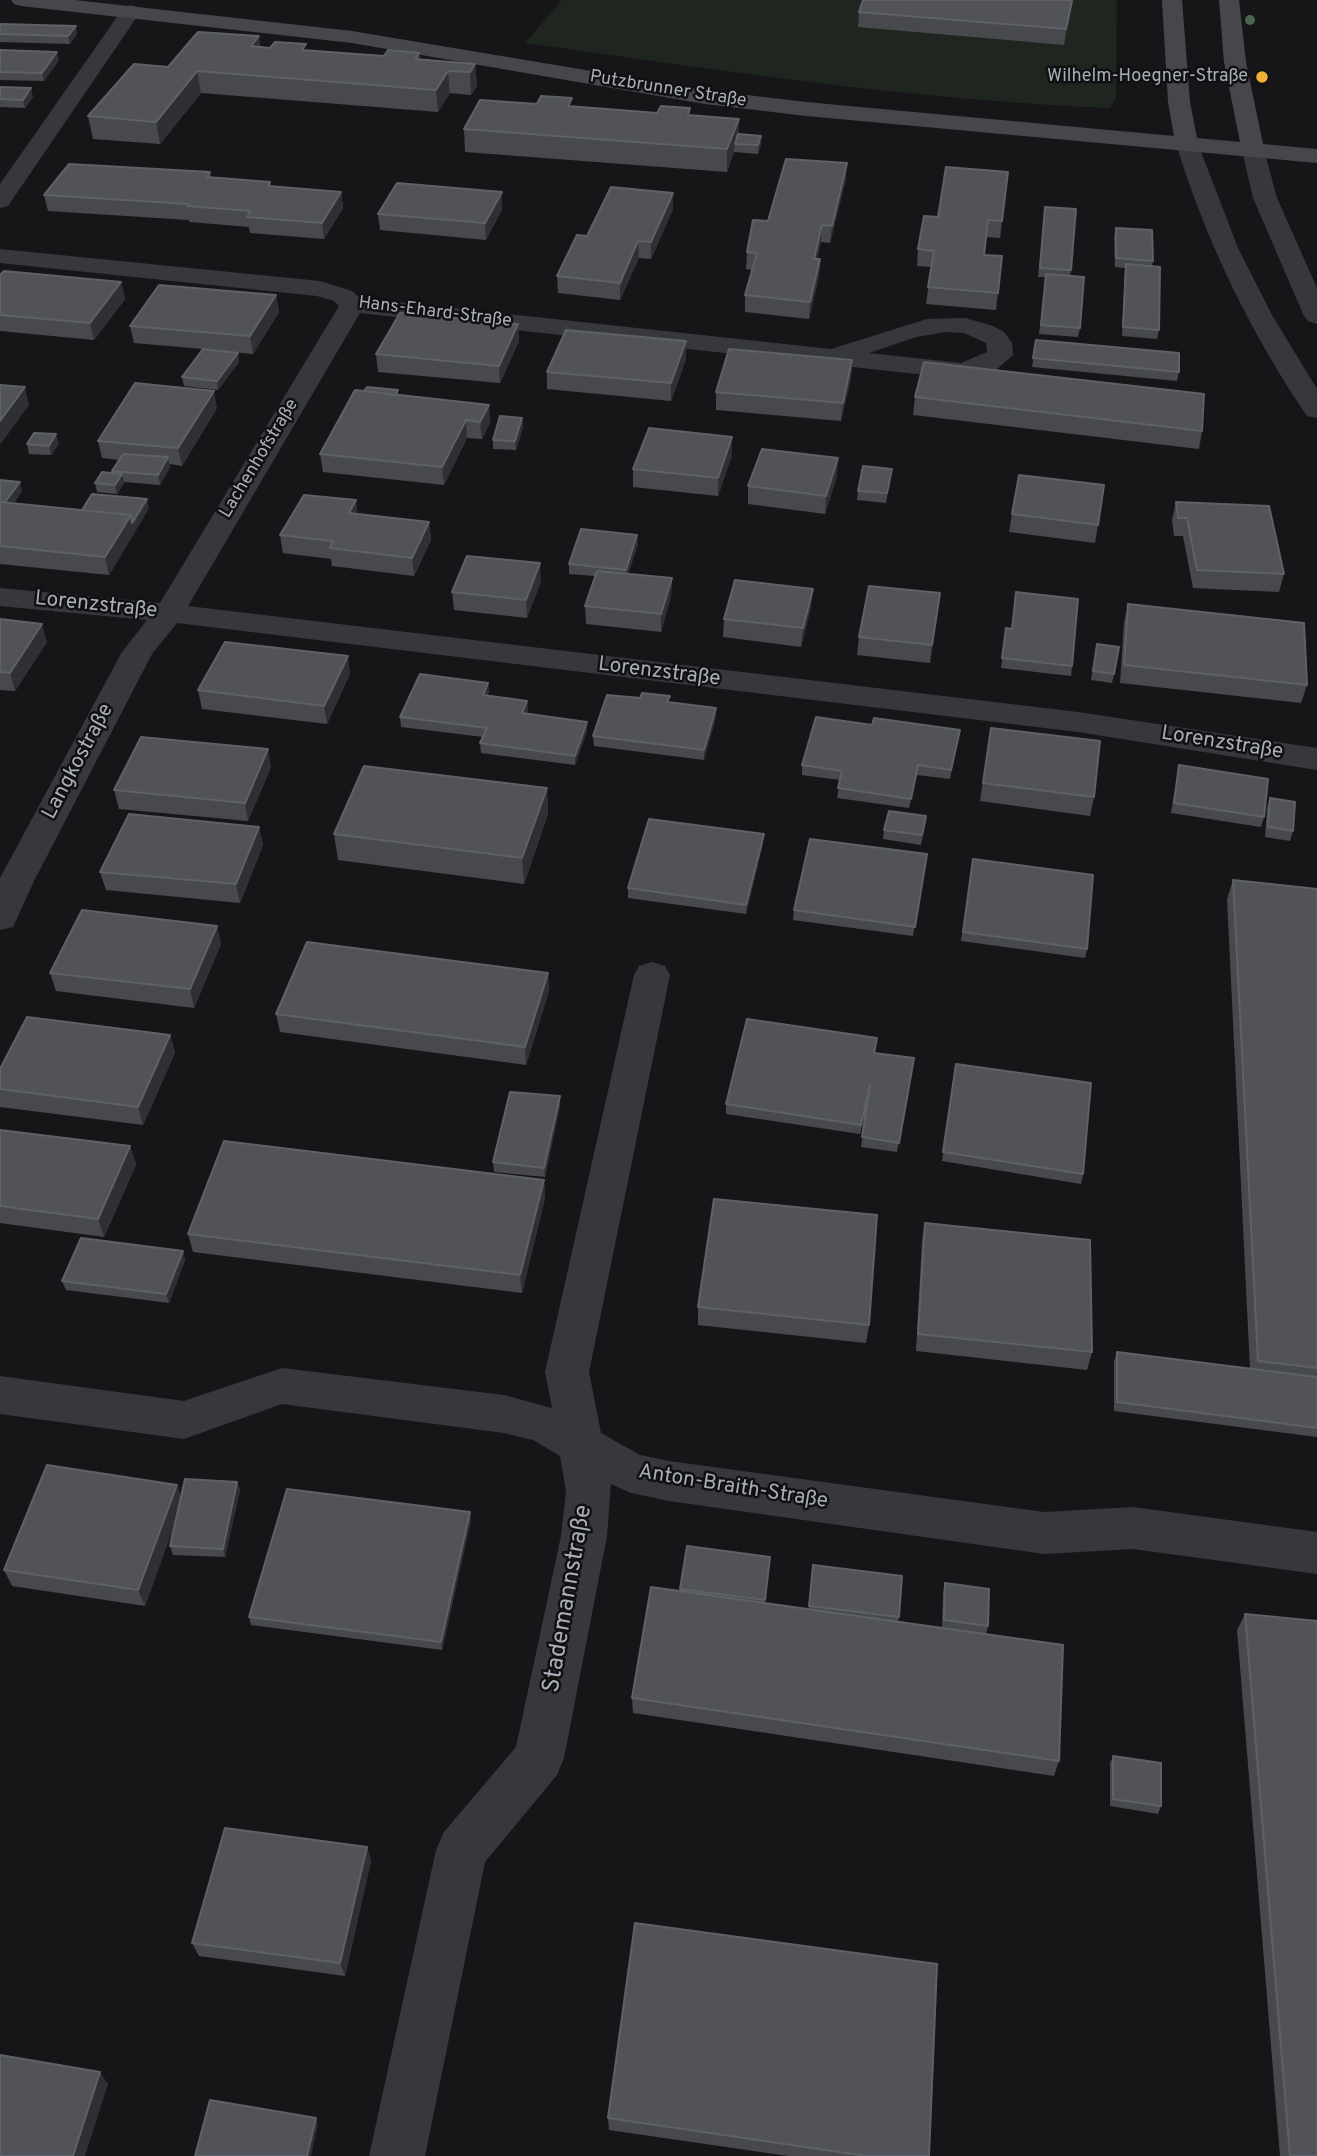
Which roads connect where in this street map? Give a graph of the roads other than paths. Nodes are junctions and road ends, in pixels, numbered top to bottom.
1 (21, 0) edge
2 (1172, 0) edge
3 (1230, 0) edge
4 (131, 11) junction
5 (1187, 144) junction
6 (1253, 150) junction
7 (1317, 156) edge
8 (0, 201) edge
9 (0, 256) edge
10 (352, 305) junction
11 (1317, 316) edge
12 (832, 357) junction
13 (1317, 410) edge
14 (0, 597) edge
15 (169, 613) junction
16 (1317, 759) edge
17 (0, 918) edge
18 (652, 975) dead end
19 (0, 1395) edge
20 (580, 1443) junction
21 (1317, 1553) edge
22 (397, 2156) edge

1 - 4 main road, Putzbrunner Straße
2 - 5 main road
3 - 6 main road
4 - 5 main road, Putzbrunner Straße
4 - 8 street
5 - 6 main road, Putzbrunner Straße
5 - 13 street
6 - 7 main road, Putzbrunner Straße
6 - 11 street
9 - 10 street, Hans-Ehard-Straße
10 - 12 street, Hans-Ehard-Straße
10 - 15 street, Lachenhofstraße
12 - 12 street, Hans-Ehard-Straße
14 - 15 street, Lorenzstraße
15 - 16 street, Lorenzstraße
15 - 17 street, Langkostraße
18 - 20 street, Stademannstraße
19 - 20 street, Anton-Braith-Straße
20 - 21 street, Anton-Braith-Straße
20 - 22 street, Stademannstraße

